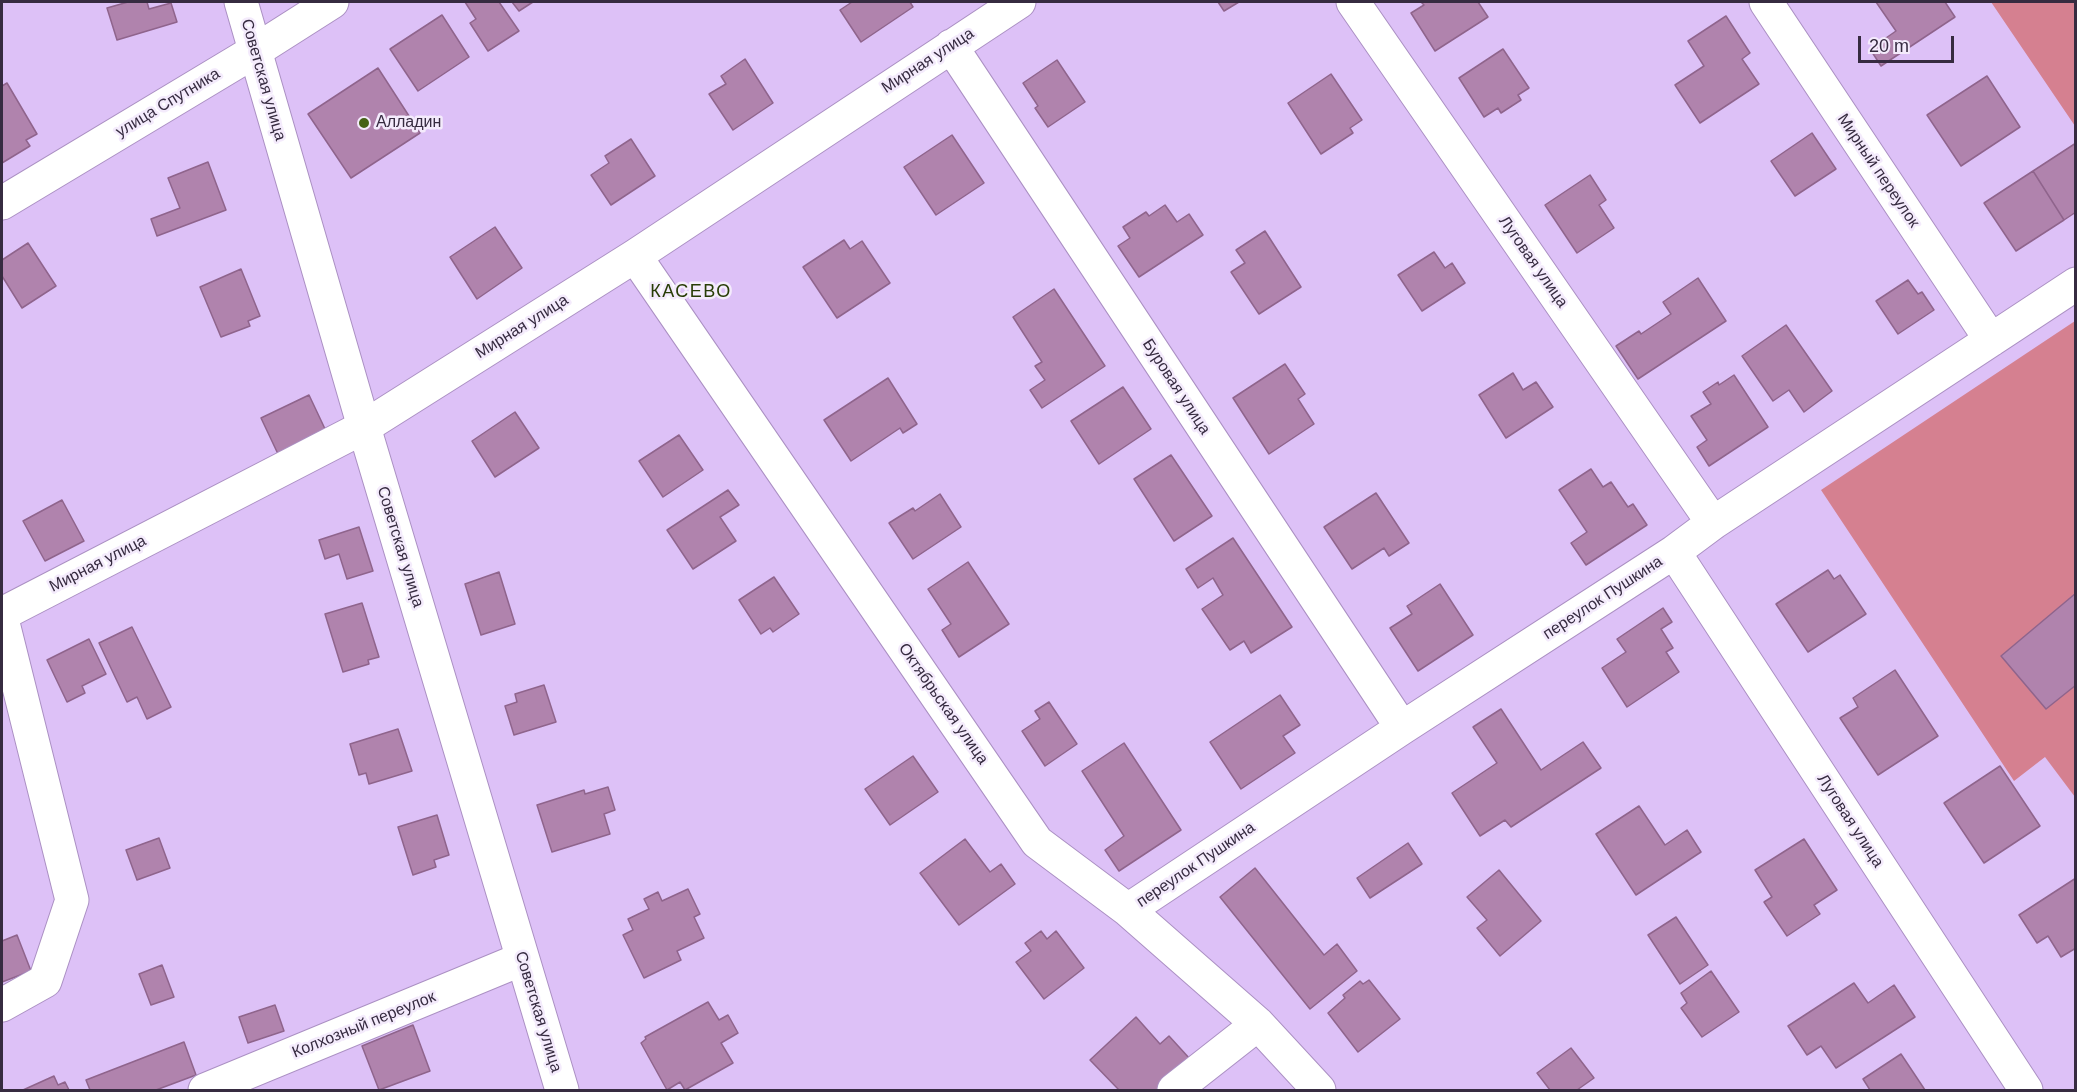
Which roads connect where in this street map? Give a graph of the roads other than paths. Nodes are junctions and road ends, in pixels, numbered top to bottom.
1 (241, 2) edge
2 (332, 2) edge
3 (1019, 2) edge
4 (1353, 2) edge
5 (1766, 2) edge
6 (951, 46) junction
7 (255, 51) junction
8 (2, 203) edge
9 (634, 256) junction
10 (2076, 284) edge
11 (1991, 340) junction
12 (364, 427) junction
13 (1713, 523) junction
14 (1674, 552) junction
15 (2, 617) edge
16 (1402, 728) junction
17 (1128, 910) junction
18 (522, 959) junction
19 (2, 1005) edge
20 (1258, 1024) junction
21 (205, 1090) edge
22 (562, 1090) edge
23 (1174, 1090) edge
24 (1319, 1090) edge
25 (2026, 1090) edge

1 - 7 street, Советская улица
2 - 7 street, улица Спутника
3 - 6 street, Мирная улица
4 - 13 street, Луговая улица
5 - 11 street, Мирный переулок
6 - 9 street, Мирная улица
6 - 16 street, Буровая улица
7 - 8 street, улица Спутника
7 - 12 street, Советская улица
9 - 12 street, Мирная улица
9 - 17 street, Октябрьская улица
10 - 11 street, переулок Пушкина
11 - 13 street, переулок Пушкина
12 - 15 street, Мирная улица
12 - 18 street, Советская улица
13 - 14 street, переулок Пушкина
14 - 16 street, переулок Пушкина
14 - 25 street, Луговая улица
15 - 19 street
16 - 17 street, переулок Пушкина
17 - 20 street, Октябрьская улица
18 - 21 street, Колхозный переулок
18 - 22 street, Советская улица
20 - 23 street
20 - 24 street, Октябрьская улица

